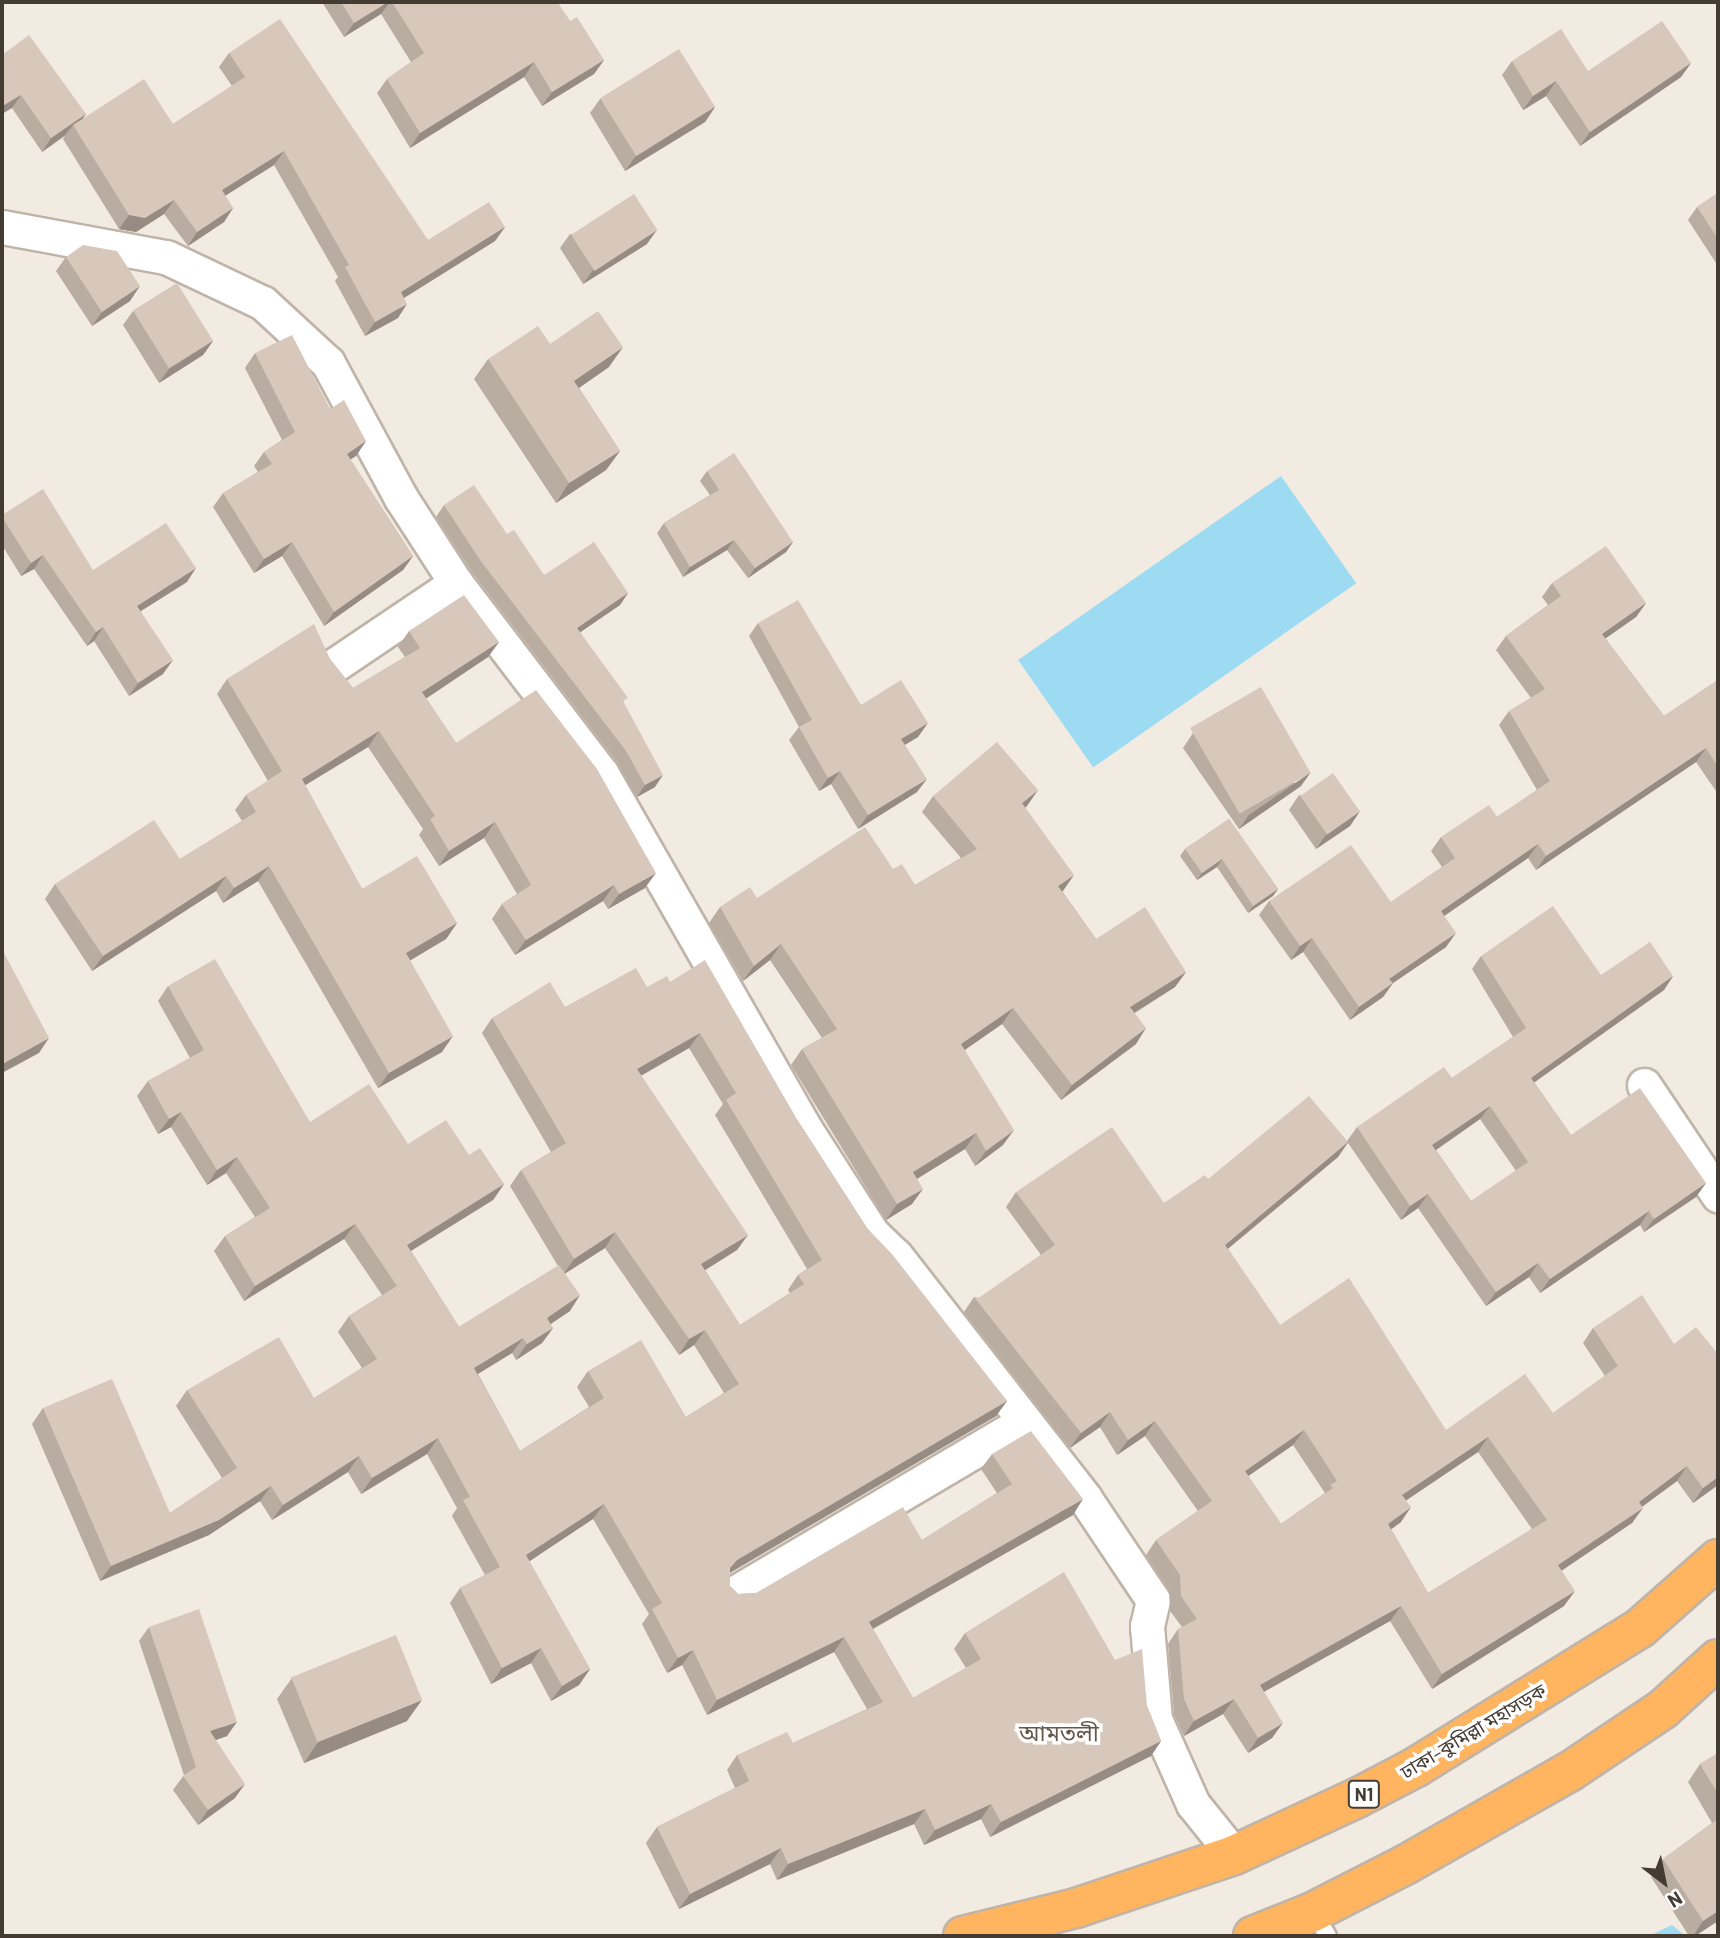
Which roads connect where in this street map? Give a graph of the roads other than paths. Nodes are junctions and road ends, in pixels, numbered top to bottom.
1 (2, 227) edge
2 (456, 583) junction
3 (336, 664) edge
4 (1644, 1086) dead end
5 (1718, 1195) edge
6 (1024, 1422) junction
7 (1718, 1559) edge
8 (736, 1592) edge
9 (1718, 1659) edge
10 (1234, 1855) junction
11 (1320, 1924) edge
12 (963, 1936) edge
13 (1253, 1936) edge

1 - 2 street
2 - 3 street
2 - 6 street
4 - 5 street
6 - 8 street
6 - 10 street
7 - 10 highway, ঢাকা–কুমিল্লা মহাসড়ক / N1
9 - 11 highway
10 - 12 highway, ঢাকা–কুমিল্লা মহাসড়ক / N1
11 - 13 highway

